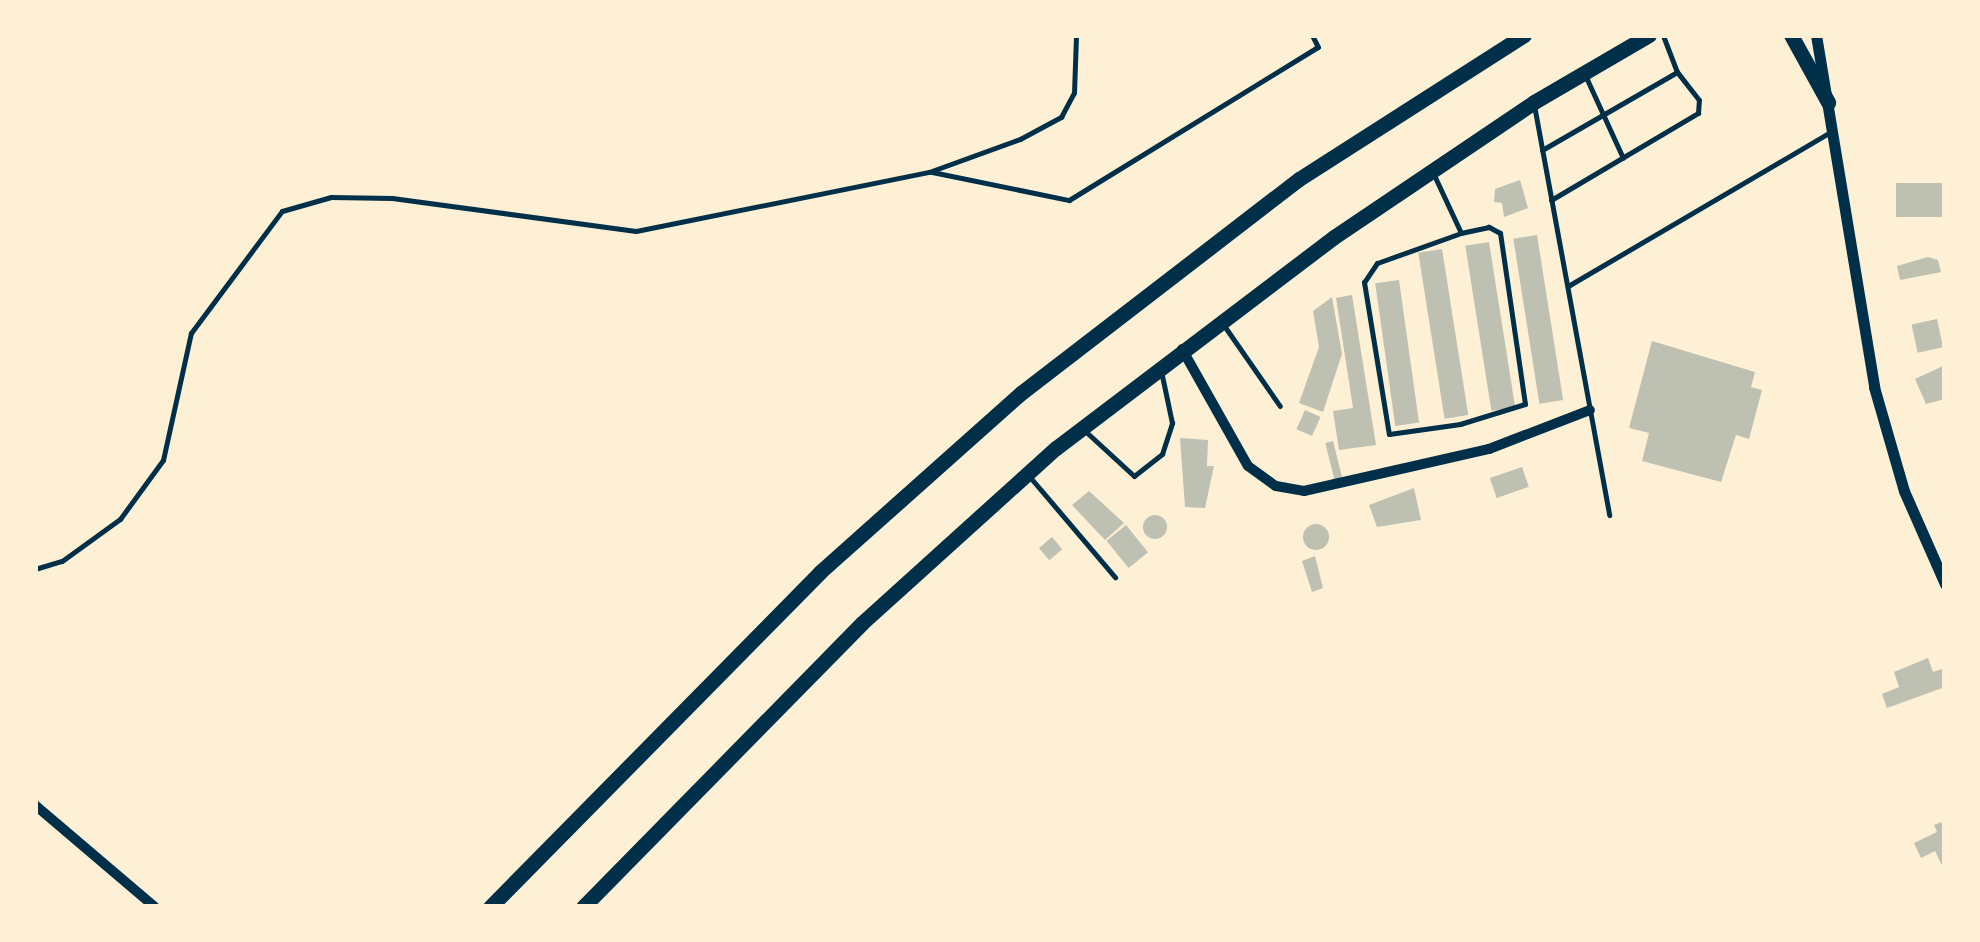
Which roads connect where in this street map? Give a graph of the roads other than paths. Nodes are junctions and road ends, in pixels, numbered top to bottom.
1 (1076, 35) edge
2 (1312, 35) edge
3 (1524, 35) edge
4 (1649, 35) edge
5 (1663, 35) edge
6 (1791, 35) edge
7 (1816, 35) edge
8 (1584, 72) junction
9 (1677, 72) junction
10 (1534, 102) junction
11 (1828, 102) junction
12 (1604, 114) junction
13 (1833, 131) junction
14 (1542, 150) junction
15 (1623, 158) junction
16 (929, 172) junction
17 (1432, 172) junction
18 (1551, 200) junction
19 (1461, 233) junction
20 (1567, 286) junction
21 (1220, 320) junction
22 (1182, 348) junction
23 (1160, 366) junction
24 (1280, 406) dead end
25 (1590, 410) junction
26 (1082, 428) junction
27 (1027, 474) junction
28 (1609, 515) dead end
29 (35, 569) edge
30 (1115, 576) dead end
31 (1945, 584) edge
32 (35, 805) edge
33 (155, 907) edge
34 (490, 907) edge
35 (584, 907) edge

1 - 16 lane
2 - 16 lane
3 - 34 main road
4 - 8 main road
5 - 9 lane
6 - 11 main road
7 - 11 street
8 - 10 main road
8 - 12 lane
9 - 12 lane
9 - 15 lane
10 - 14 lane
10 - 17 main road
11 - 13 street
12 - 14 lane
12 - 15 lane
13 - 20 lane
13 - 31 street
14 - 18 lane
15 - 18 lane
16 - 29 lane
17 - 19 lane
17 - 21 main road
18 - 20 lane
19 - 19 lane
20 - 25 lane
21 - 22 main road
21 - 24 lane
22 - 23 main road
22 - 25 street
23 - 26 main road
23 - 26 lane
25 - 28 lane
26 - 27 main road
27 - 30 lane
27 - 35 main road
32 - 33 street

